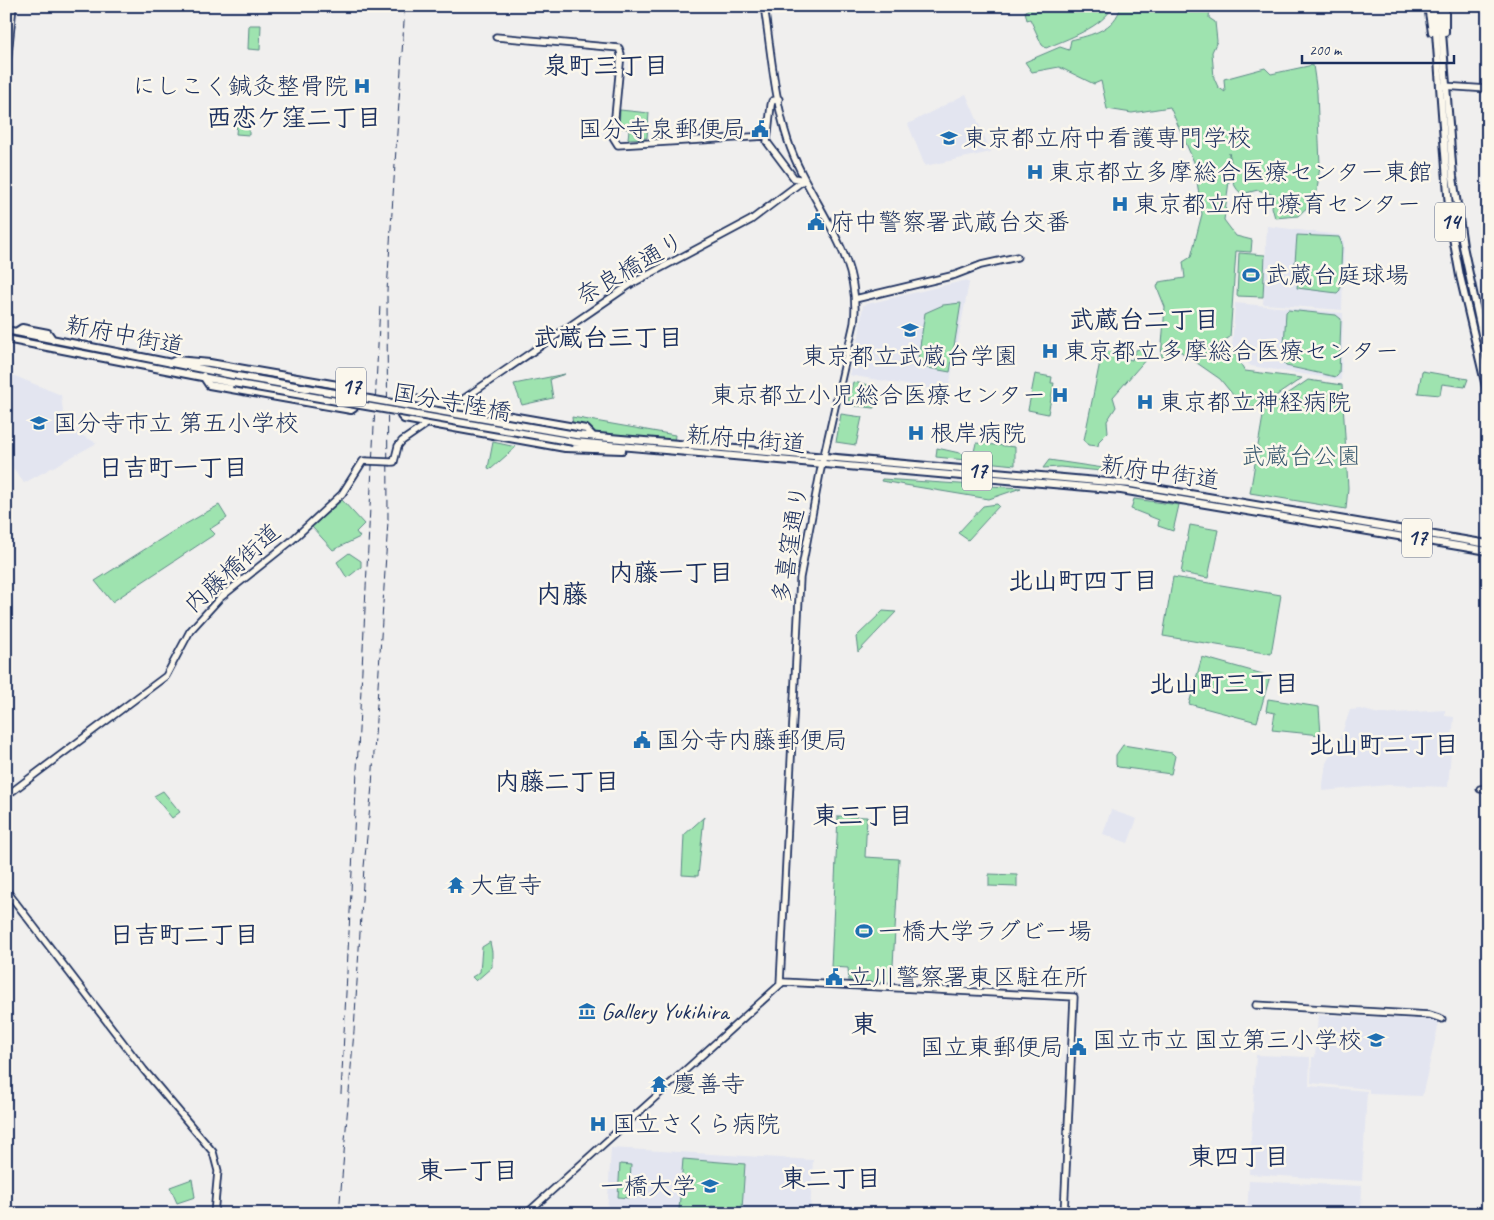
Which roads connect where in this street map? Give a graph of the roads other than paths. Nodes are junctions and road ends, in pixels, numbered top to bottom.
1 (13, 6) edge
2 (764, 6) edge
3 (1428, 6) edge
4 (1434, 6) edge
5 (1440, 6) edge
6 (1445, 6) edge
7 (496, 37) dead end
8 (1436, 45) junction
9 (1444, 50) junction
10 (6, 74) edge
11 (1438, 85) junction
12 (1446, 86) junction
13 (1488, 89) edge
14 (779, 99) junction
15 (767, 136) junction
16 (804, 180) junction
17 (1456, 193) junction
18 (1453, 241) junction
19 (1016, 257) dead end
20 (1468, 270) junction
21 (855, 299) junction
22 (1469, 316) junction
23 (6, 332) edge
24 (6, 339) edge
25 (95, 355) junction
26 (1488, 362) edge
27 (170, 363) junction
28 (203, 376) junction
29 (237, 376) joint
30 (234, 383) joint
31 (1488, 395) edge
32 (450, 406) junction
33 (425, 423) junction
34 (594, 437) junction
35 (575, 438) junction
36 (633, 448) junction
37 (823, 461) junction
38 (1488, 544) edge
39 (1488, 551) edge
40 (1488, 788) edge
41 (1480, 789) dead end
42 (6, 796) edge
43 (6, 890) edge
44 (780, 984) junction
45 (1256, 1005) dead end
46 (1442, 1020) dead end
47 (214, 1214) edge
48 (526, 1214) edge
49 (1064, 1214) edge

1 - 10 street
2 - 14 street, 多喜窪通り
3 - 8 main road, 14
4 - 8 main road, 14
5 - 9 main road, 14
6 - 9 main road, 14
7 - 15 street
8 - 11 main road, 14
9 - 12 main road, 14
11 - 12 street
11 - 18 main road, 14
12 - 13 street
12 - 17 main road, 14
14 - 15 street
14 - 16 street, 多喜窪通り
15 - 16 street
16 - 21 street, 多喜窪通り
16 - 32 street, 奈良橋通り
17 - 18 main road
17 - 20 main road, 14
18 - 22 main road, 14
19 - 21 street
20 - 22 main road
20 - 26 main road, 14
21 - 37 street, 多喜窪通り
22 - 31 main road, 14
23 - 25 main road, 新府中街道 / 17
23 - 27 main road, 新府中街道 / 17
24 - 25 main road, 新府中街道 / 17
25 - 28 main road, 新府中街道 / 17
27 - 28 main road, 17
27 - 29 main road, 新府中街道 / 17
28 - 30 main road, 新府中街道 / 17
29 - 35 main road, 国分寺陸橋 / 17, bridge
30 - 35 main road, 国分寺陸橋 / 17, bridge
32 - 33 street
32 - 33 main road, 17
32 - 34 main road, 17
33 - 36 main road, 17
33 - 42 street, 内藤橋街道, bridge
34 - 35 main road, 新府中街道 / 17
34 - 37 main road, 新府中街道 / 17
35 - 36 main road, 新府中街道 / 17
36 - 37 main road, 新府中街道 / 17
37 - 38 main road, 新府中街道 / 17
37 - 39 main road, 新府中街道 / 17
37 - 44 street, 多喜窪通り
40 - 41 street
43 - 47 street
44 - 48 street
44 - 49 street
45 - 46 street

